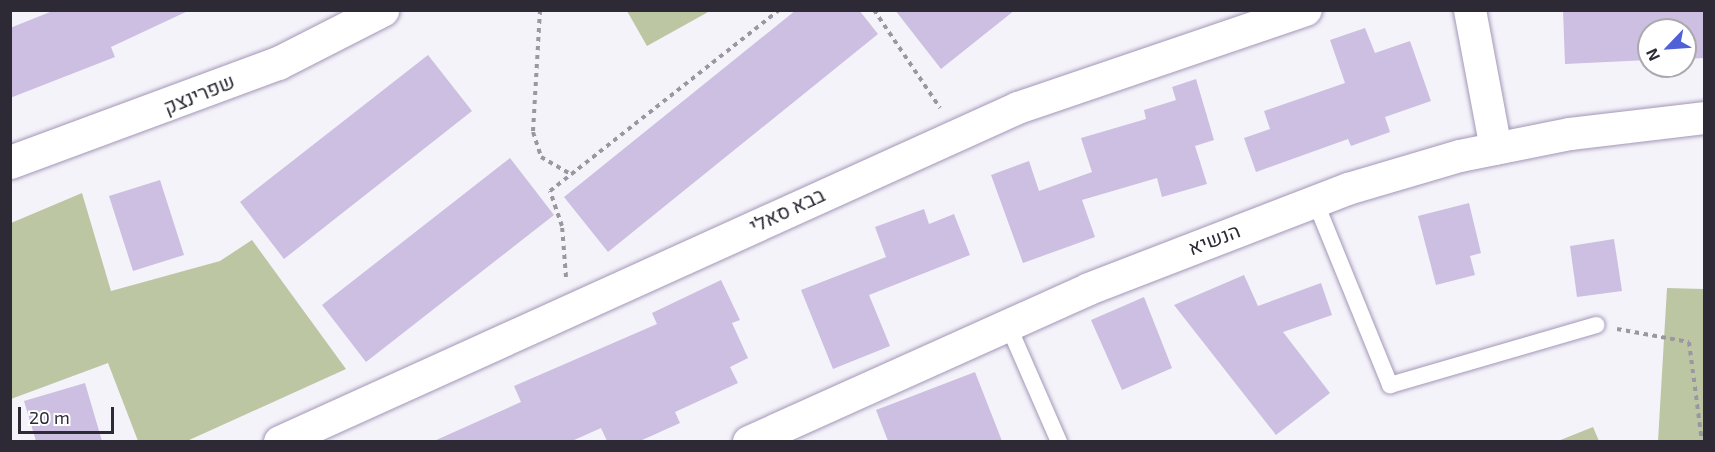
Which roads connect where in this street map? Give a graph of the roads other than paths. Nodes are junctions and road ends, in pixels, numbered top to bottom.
1 (382, 10) edge
2 (1306, 10) edge
3 (1470, 10) edge
4 (1704, 118) edge
5 (1496, 149) junction
6 (10, 162) edge
7 (1315, 201) junction
8 (1008, 325) junction
9 (1596, 325) road end
10 (280, 441) edge
11 (749, 441) edge
12 (1059, 441) edge

1 - 6 street, שפרינצק
2 - 10 street, בבא סאלי
3 - 5 street
4 - 5 street, הנשיא
5 - 7 street, הנשיא
7 - 8 street, הנשיא
7 - 9 lane
8 - 11 street, הנשיא
8 - 12 lane

